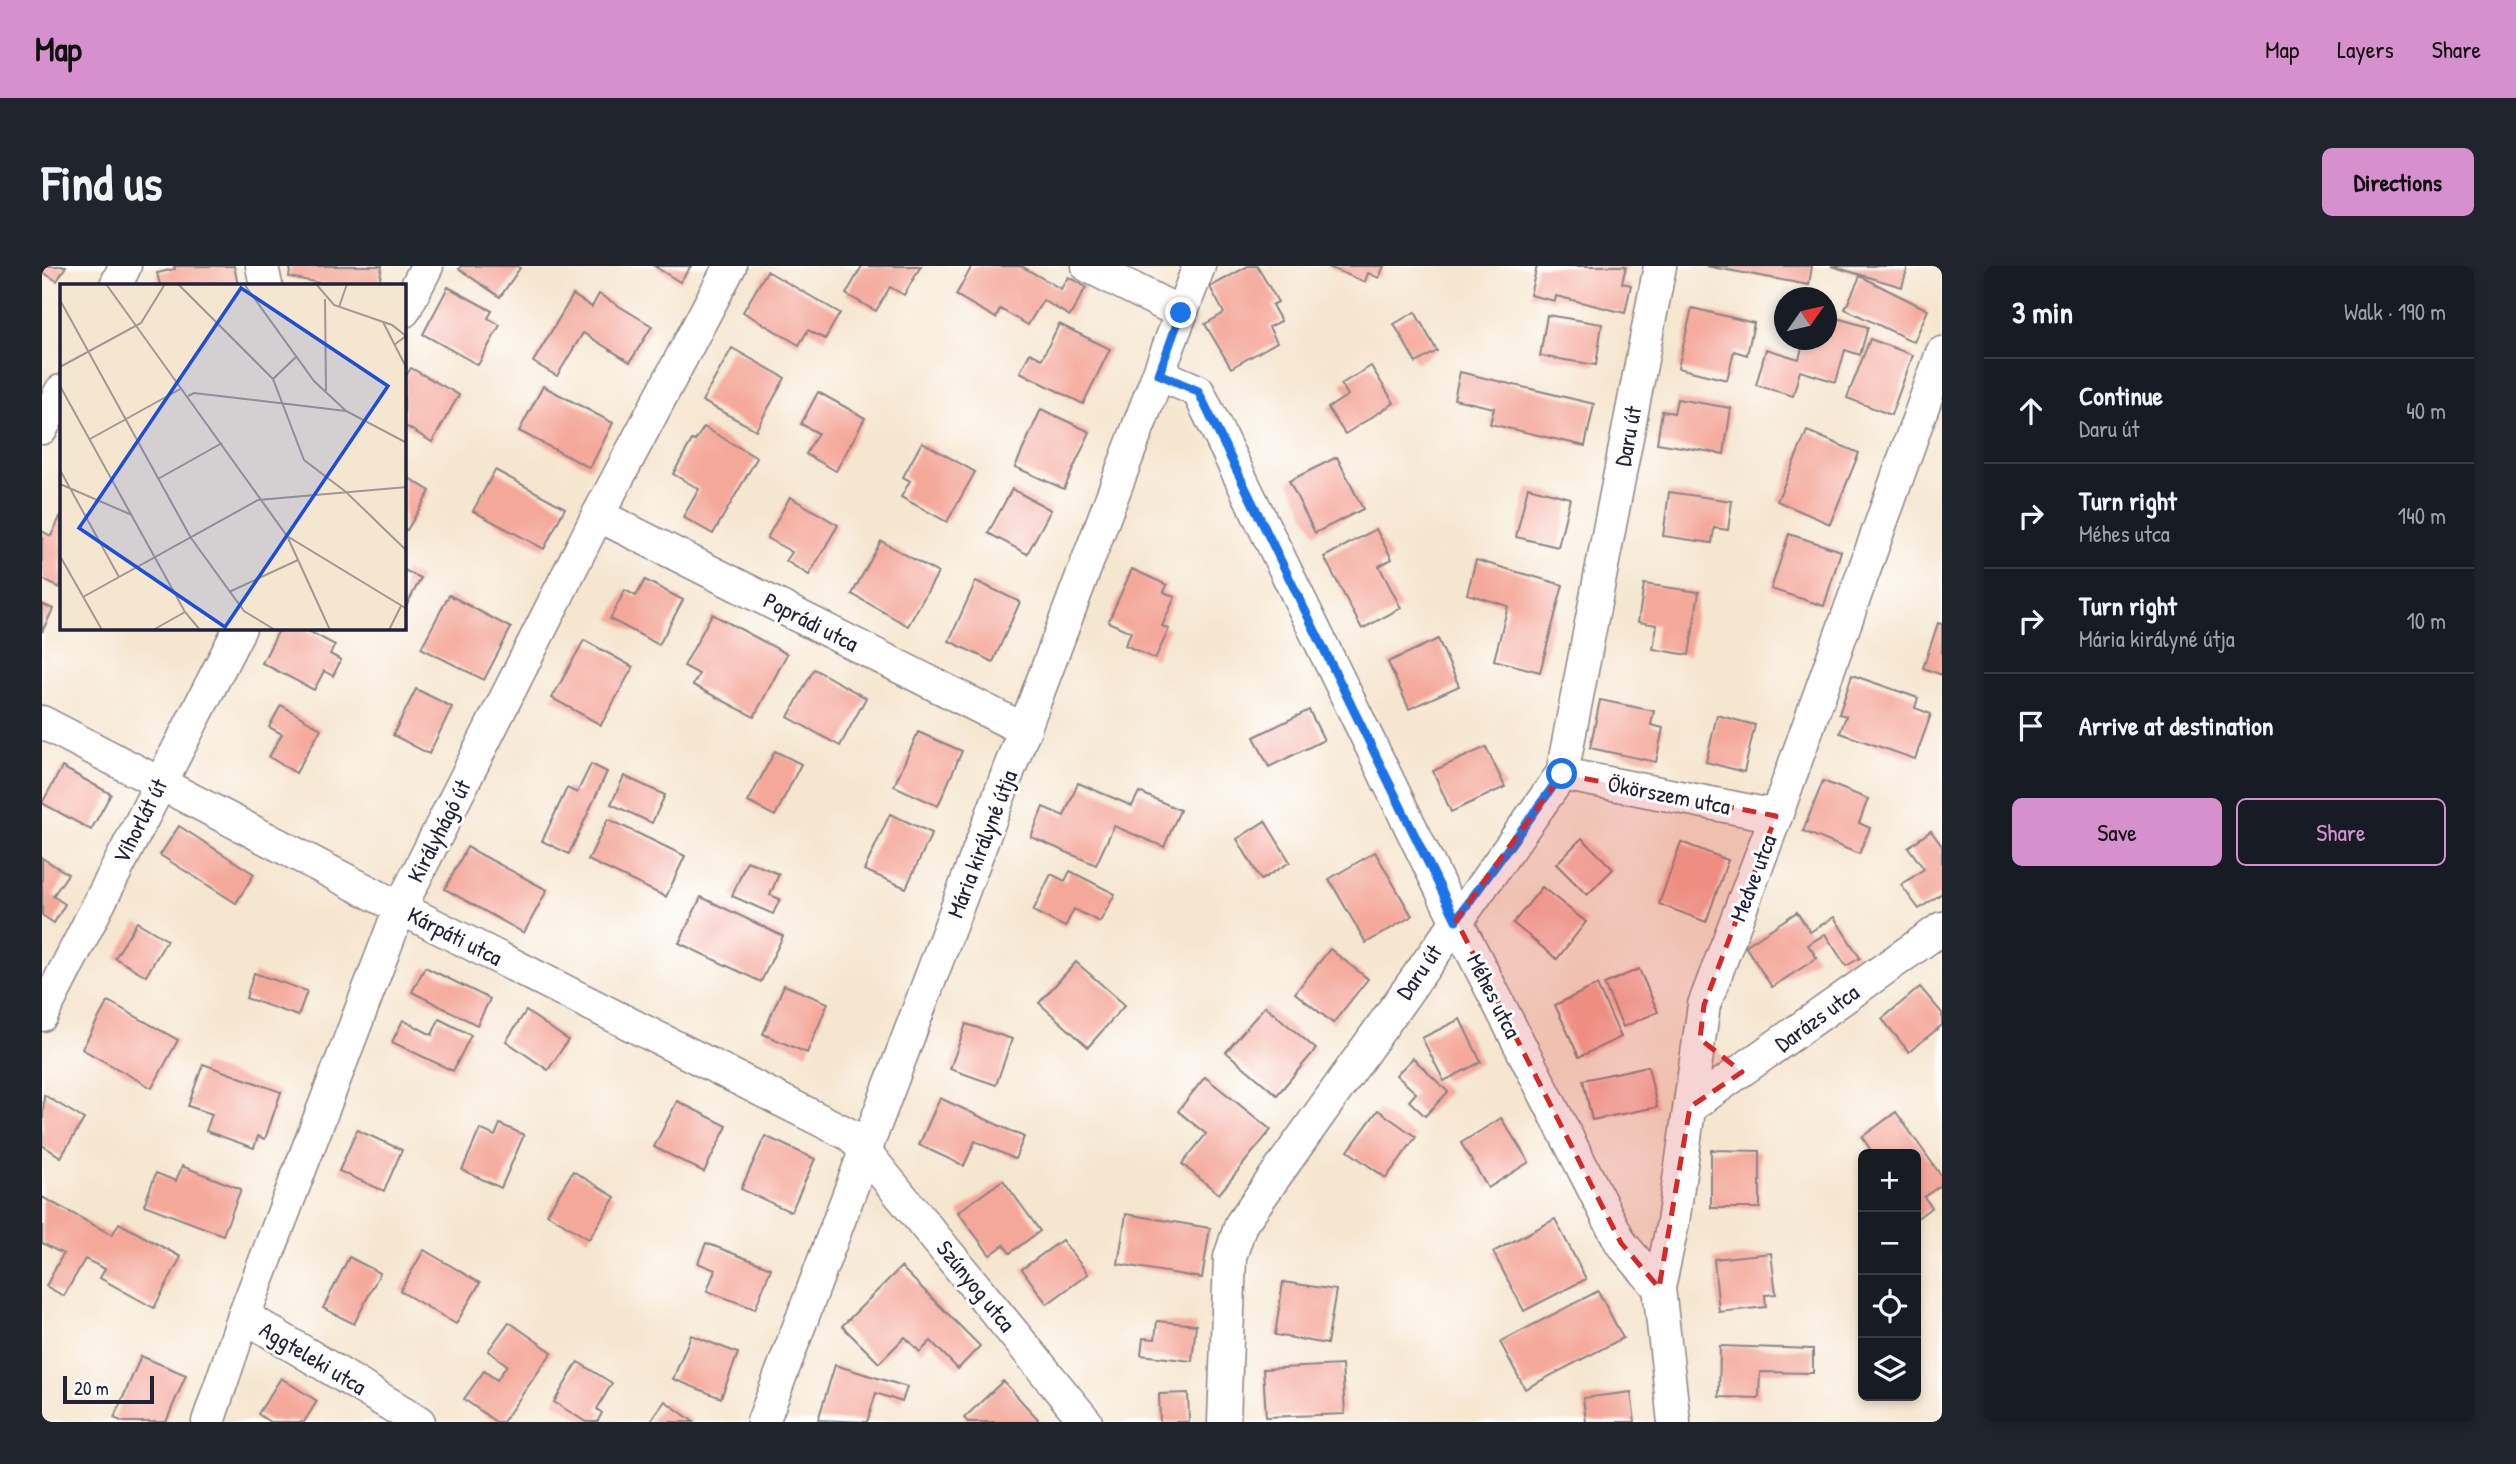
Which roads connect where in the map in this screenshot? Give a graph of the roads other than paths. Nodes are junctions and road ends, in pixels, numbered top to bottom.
1 (125, 266) edge
2 (262, 266) edge
3 (427, 266) edge
4 (730, 266) edge
5 (1088, 266) edge
6 (1199, 266) edge
7 (1660, 266) edge
8 (116, 284) edge
9 (266, 284) edge
10 (406, 307) edge
11 (1181, 313) junction
12 (1942, 353) edge
13 (1159, 374) junction
14 (60, 393) edge
15 (42, 428) edge
16 (598, 515) junction
17 (239, 630) edge
18 (42, 722) edge
19 (1025, 730) junction
20 (1562, 774) junction
21 (159, 783) junction
22 (1776, 816) junction
23 (400, 908) junction
24 (1456, 920) junction
25 (1942, 928) edge
26 (42, 1015) edge
27 (1700, 1038) junction
28 (1742, 1072) junction
29 (1690, 1107) junction
30 (867, 1151) junction
31 (1659, 1288) junction
32 (244, 1316) junction
33 (208, 1422) edge
34 (419, 1422) edge
35 (763, 1422) edge
36 (1086, 1422) edge
37 (1224, 1422) edge
38 (1675, 1422) edge

1 - 8 street
2 - 9 street
3 - 10 street
4 - 16 street, Királyhágó út
5 - 11 street
6 - 11 street, Mária királyné útja
7 - 20 street, Daru út
11 - 13 street, Mária királyné útja
12 - 22 street, Medve utca
13 - 19 street, Mária királyné útja
13 - 24 street, Méhes utca
14 - 15 street
16 - 19 street, Poprádi utca
16 - 23 street, Királyhágó út
17 - 21 street, Vihorlát út
18 - 21 street, Kárpáti utca
19 - 30 street, Mária királyné útja
20 - 22 street, Ökörszem utca
20 - 24 street, Daru út
21 - 23 street, Kárpáti utca
21 - 26 street, Vihorlát út
22 - 27 street, Medve utca
23 - 30 street, Kárpáti utca
23 - 32 street, Királyhágó út
24 - 31 street, Méhes utca
24 - 37 street, Daru út
25 - 28 street, Darázs utca
27 - 28 street
27 - 29 street, Medve utca
28 - 29 street, Darázs utca
29 - 31 street, Medve utca
30 - 35 street, Mária királyné útja
30 - 36 street, Szúnyog utca
31 - 38 street, Medve utca
32 - 33 street, Királyhágó út
32 - 34 street, Aggteleki utca

